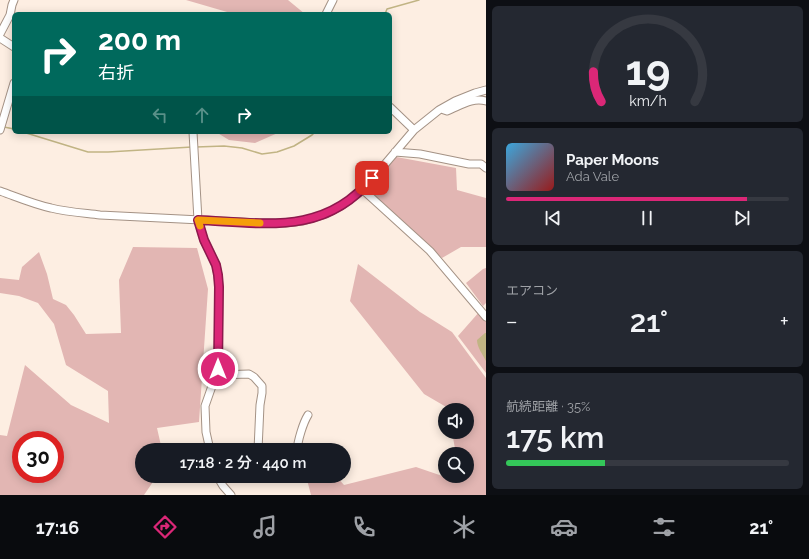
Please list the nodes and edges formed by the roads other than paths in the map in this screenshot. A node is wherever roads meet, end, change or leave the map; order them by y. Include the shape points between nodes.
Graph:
1 (14, 0) edge
2 (333, 0) edge
3 (327, 12) edge
4 (0, 36) edge
5 (12, 45) edge
6 (486, 90) edge
7 (12, 91) edge
8 (486, 101) edge
9 (392, 109) edge
10 (441, 109) junction
11 (0, 130) edge
12 (414, 130) junction
13 (192, 134) edge
14 (395, 152) junction
15 (486, 168) edge
16 (363, 190) junction
17 (0, 191) edge
18 (198, 220) junction
19 (486, 317) edge
20 (217, 375) junction
21 (308, 415) dead end
22 (208, 443) edge
23 (258, 443) edge
24 (298, 443) edge
25 (221, 483) edge
26 (231, 495) edge

1 - 4 street
2 - 3 street
4 - 5 street
6 - 10 street
7 - 11 street
8 - 10 street via 471,101 447,111
9 - 12 street
10 - 12 street
12 - 14 street
13 - 18 street
14 - 15 street via 481,164
14 - 16 street
16 - 18 street via 326,214 303,221 262,223
16 - 19 street via 430,251
17 - 18 street via 32,203 75,212
18 - 20 street via 218,275
20 - 22 street via 205,406
20 - 23 street via 247,374 254,377 262,386
21 - 24 street
25 - 26 street

